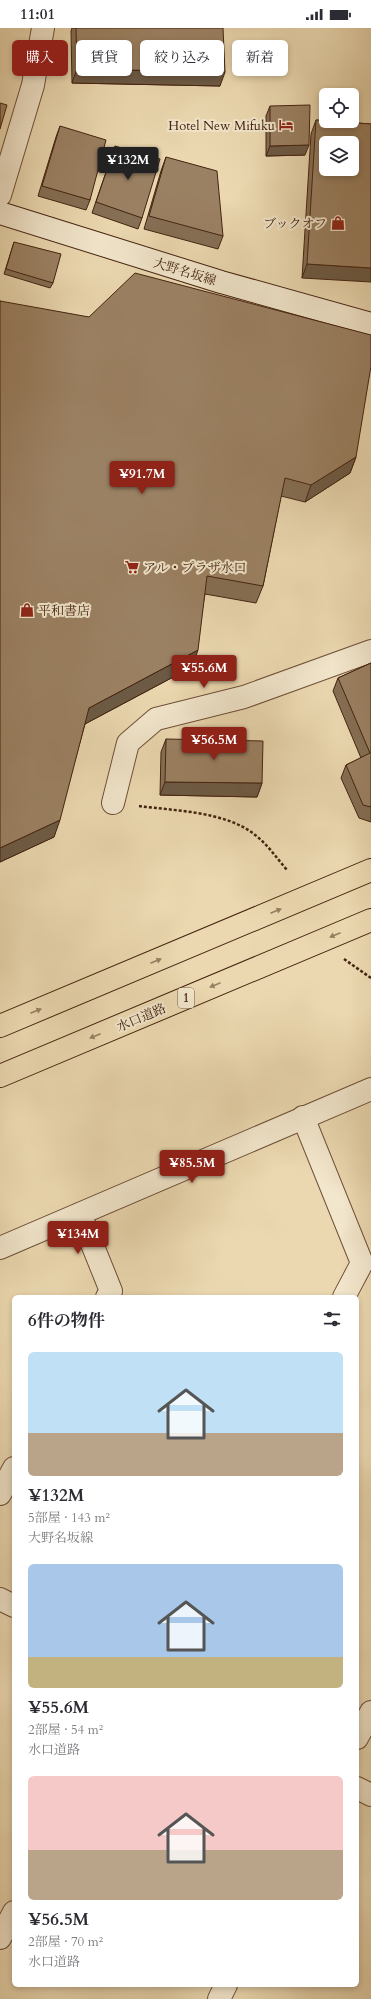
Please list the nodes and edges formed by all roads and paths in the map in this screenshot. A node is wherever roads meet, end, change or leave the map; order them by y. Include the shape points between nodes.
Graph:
1 (43, 28) edge
2 (0, 195) edge
3 (0, 213) edge
4 (371, 324) edge
5 (371, 651) edge
6 (113, 803) joint
7 (287, 870) dead end
8 (371, 870) edge
9 (371, 920) edge
10 (340, 956) dead end
11 (371, 978) edge
12 (0, 1026) edge
13 (0, 1076) edge
14 (371, 1089) edge
15 (303, 1117) junction
16 (80, 1214) junction
17 (0, 1248) edge
18 (109, 1295) edge
19 (345, 1295) edge
20 (12, 1472) edge
21 (0, 1494) edge
22 (0, 1599) edge
23 (12, 1605) edge
24 (371, 1712) edge
25 (359, 1734) edge
26 (359, 1789) edge
27 (371, 1795) edge
28 (12, 1916) edge
29 (0, 1938) edge
30 (225, 1987) edge
31 (219, 1999) edge

1 - 2 street via 33,85
3 - 4 street, 大野名坂線 via 221,282
5 - 6 street via 244,697 156,719 128,743
6 - 7 path via 218,817 233,822 265,843
12 -> 8 highway
9 -> 13 highway, 水口道路 / 1
10 - 11 path
14 - 15 street
15 - 16 street
15 - 19 street via 362,1263
16 - 17 street
16 - 18 street via 111,1291
20 - 21 street
22 - 23 street
24 - 25 street
26 - 27 street
28 - 29 street
30 - 31 street

